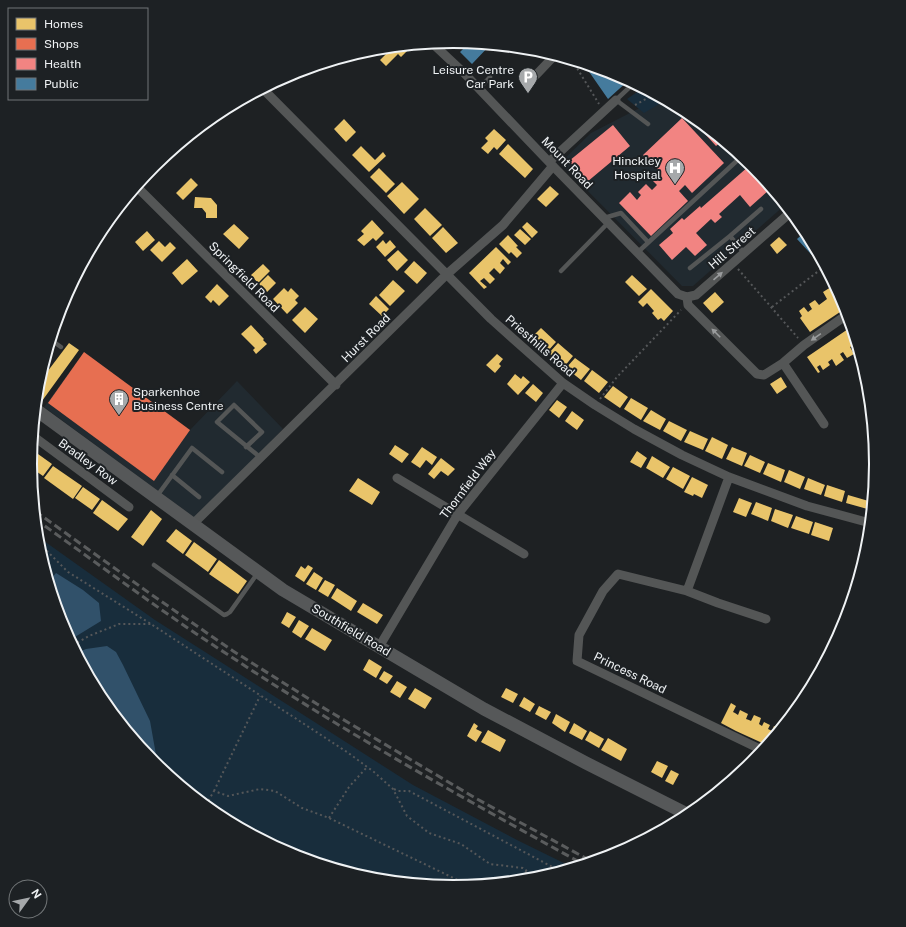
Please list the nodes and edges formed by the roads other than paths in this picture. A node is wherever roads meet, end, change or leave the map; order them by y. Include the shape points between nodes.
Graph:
1 (437, 48) edge
2 (551, 59) edge
3 (536, 75) dead end
4 (490, 78) dead end
5 (630, 87) edge
6 (480, 89) junction
7 (266, 92) edge
8 (616, 100) junction
9 (648, 124) dead end
10 (737, 160) edge
11 (552, 162) junction
12 (140, 190) edge
13 (761, 208) dead end
14 (787, 215) edge
15 (606, 220) junction
16 (730, 236) junction
17 (648, 242) junction
18 (638, 252) junction
19 (744, 253) junction
20 (690, 268) dead end
21 (561, 271) dead end
22 (446, 275) junction
23 (687, 301) junction
24 (842, 318) edge
25 (55, 343) edge
26 (61, 347) dead end
27 (783, 363) junction
28 (563, 383) junction
29 (336, 385) junction
30 (41, 413) edge
31 (824, 424) dead end
32 (38, 440) edge
33 (246, 447) junction
34 (261, 458) junction
35 (222, 472) dead end
36 (172, 475) junction
37 (729, 477) junction
38 (397, 478) dead end
39 (199, 497) dead end
40 (156, 498) junction
41 (129, 507) dead end
42 (458, 514) junction
43 (864, 522) edge
44 (193, 524) junction
45 (524, 554) dead end
46 (154, 565) dead end
47 (258, 573) junction
48 (688, 591) junction
49 (766, 619) dead end
50 (379, 647) junction
51 (757, 748) edge
52 (681, 811) edge

1 - 6 street, Mount Road
2 - 3 street
4 - 6 lane
5 - 8 lane
6 - 11 street, Mount Road
7 - 22 street, Priesthills Road
8 - 9 lane
8 - 11 street, Hurst Road
10 - 17 lane
11 - 15 street, Mount Road
11 - 22 street, Hurst Road via 503,224
12 - 29 street, Springfield Road
13 - 16 lane
14 - 19 street, Hill Street
15 - 17 lane via 621,213
15 - 18 street, Mount Road
15 - 21 lane
16 - 19 lane
16 - 20 lane
17 - 18 lane
18 - 23 street, Mount Road
23 -> 19 street, Hill Street
22 - 28 street, Priesthills Road via 506,334
22 - 29 street, Hurst Road
27 -> 23 street, Mount Road via 764,375 757,374
24 -> 27 street, Mount Road
25 - 26 lane
27 - 31 street
28 - 37 street, Priesthills Road via 634,429
28 - 42 street, Thornfield Way
29 - 34 street, Hurst Road
30 - 40 main road, Southfield Road
32 - 41 street, Bradley Row
33 - 33 lane via 217,422 234,405 262,432
33 - 34 lane
34 - 44 street, Hurst Road
35 - 36 lane via 192,448
36 - 39 lane
36 - 40 lane
37 - 43 street, Priesthills Road via 807,506
37 - 48 street
38 - 42 street
40 - 44 main road, Southfield Road
42 - 45 street
42 - 50 street, Thornfield Way
44 - 47 main road, Southfield Road
46 - 47 lane via 224,615 230,612
47 - 50 main road, Southfield Road
48 - 49 street, Princess Road
48 - 51 street, Princess Road via 618,574 603,591 579,635 577,661
50 - 52 main road, Southfield Road via 535,737

